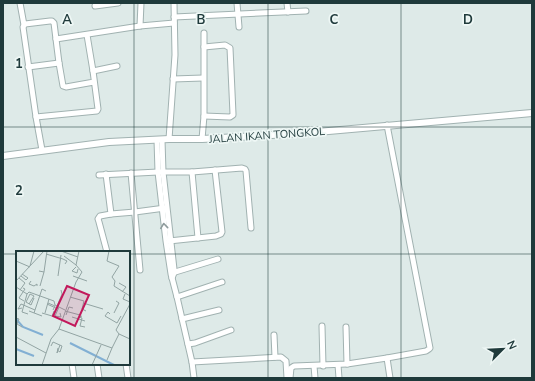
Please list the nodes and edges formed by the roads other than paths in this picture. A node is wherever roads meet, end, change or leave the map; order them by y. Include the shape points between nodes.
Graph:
1 (20, 3) edge
2 (118, 3) edge
3 (141, 3) edge
4 (174, 3) edge
5 (237, 3) edge
6 (287, 3) edge
7 (17, 4) edge
8 (95, 6) dead end
9 (306, 11) dead end
10 (288, 12) junction
11 (237, 14) junction
12 (174, 17) junction
13 (174, 23) junction
14 (24, 25) junction
15 (140, 26) junction
16 (239, 27) dead end
17 (204, 33) dead end
18 (87, 34) junction
19 (56, 39) junction
20 (204, 47) junction
21 (59, 63) junction
22 (117, 66) dead end
23 (28, 67) junction
24 (93, 71) junction
25 (203, 78) junction
26 (173, 79) junction
27 (94, 82) junction
28 (532, 113) edge
29 (204, 116) junction
30 (36, 118) junction
31 (387, 125) junction
32 (202, 139) junction
33 (162, 140) junction
34 (42, 150) junction
35 (3, 156) edge
36 (215, 170) junction
37 (161, 172) junction
38 (192, 172) junction
39 (131, 173) junction
40 (106, 174) junction
41 (99, 175) dead end
42 (165, 208) junction
43 (135, 212) junction
44 (111, 214) junction
45 (251, 228) dead end
46 (198, 238) junction
47 (168, 241) junction
48 (107, 251) edge
49 (218, 258) dead end
50 (140, 270) dead end
51 (172, 275) junction
52 (222, 282) dead end
53 (177, 297) junction
54 (219, 310) dead end
55 (182, 319) junction
56 (322, 326) dead end
57 (346, 327) dead end
58 (231, 330) dead end
59 (274, 335) dead end
60 (188, 344) junction
61 (275, 357) junction
62 (388, 358) junction
63 (192, 362) junction
64 (338, 364) junction
65 (347, 364) junction
66 (72, 365) edge
67 (97, 365) edge
68 (126, 365) edge
69 (314, 366) junction
70 (322, 366) junction
71 (74, 378) edge
72 (99, 378) edge
73 (128, 378) edge
74 (194, 378) edge
75 (287, 378) edge
76 (290, 378) edge
77 (315, 378) edge
78 (339, 378) edge
79 (390, 378) edge

1 - 7 street
1 - 14 street
2 - 8 street
3 - 15 street
4 - 12 street
5 - 11 street
6 - 10 street
9 - 10 street
10 - 11 street
11 - 12 street
11 - 16 street
12 - 13 street
13 - 15 street
13 - 26 street
14 - 19 street via 50,20 54,23
14 - 23 street
15 - 18 street
17 - 20 street
18 - 19 street
18 - 24 street
19 - 21 street
20 - 25 street
20 - 29 street via 225,45 230,48 233,115
21 - 23 street
21 - 27 street via 64,87
22 - 24 street
23 - 30 street
24 - 27 street
25 - 26 street
25 - 29 street
26 - 33 street
27 - 30 street via 98,109 96,112
28 - 31 street, JALAN IKAN TONGKOL
29 - 32 street
30 - 34 street
31 - 32 street, JALAN IKAN TONGKOL
31 - 62 street via 430,348
32 - 33 street, JALAN IKAN TONGKOL
33 - 34 street, JALAN IKAN TONGKOL via 102,142
33 - 37 street
34 - 35 street, JALAN IKAN TONGKOL
36 - 38 street
36 - 45 street via 245,169
36 - 46 street via 222,232 216,236
37 - 38 street
37 - 39 street
37 - 42 street
38 - 46 street
39 - 40 street
39 - 43 street
40 - 41 street
40 - 44 street
42 - 43 street
42 - 47 street
43 - 44 street
43 - 50 street
44 - 48 street via 100,216 98,219
46 - 47 street
47 - 51 street
49 - 51 street
51 - 53 street
52 - 53 street
53 - 55 street
54 - 55 street
55 - 60 street
56 - 70 street
57 - 65 street
58 - 60 street
59 - 61 street
60 - 63 street
61 - 63 street
61 - 75 street via 286,360
62 - 65 street
62 - 79 street
63 - 74 street
64 - 65 street
64 - 70 street
64 - 78 street
66 - 71 street
67 - 72 street
68 - 73 street
69 - 70 street
69 - 76 street via 292,367
69 - 77 street

